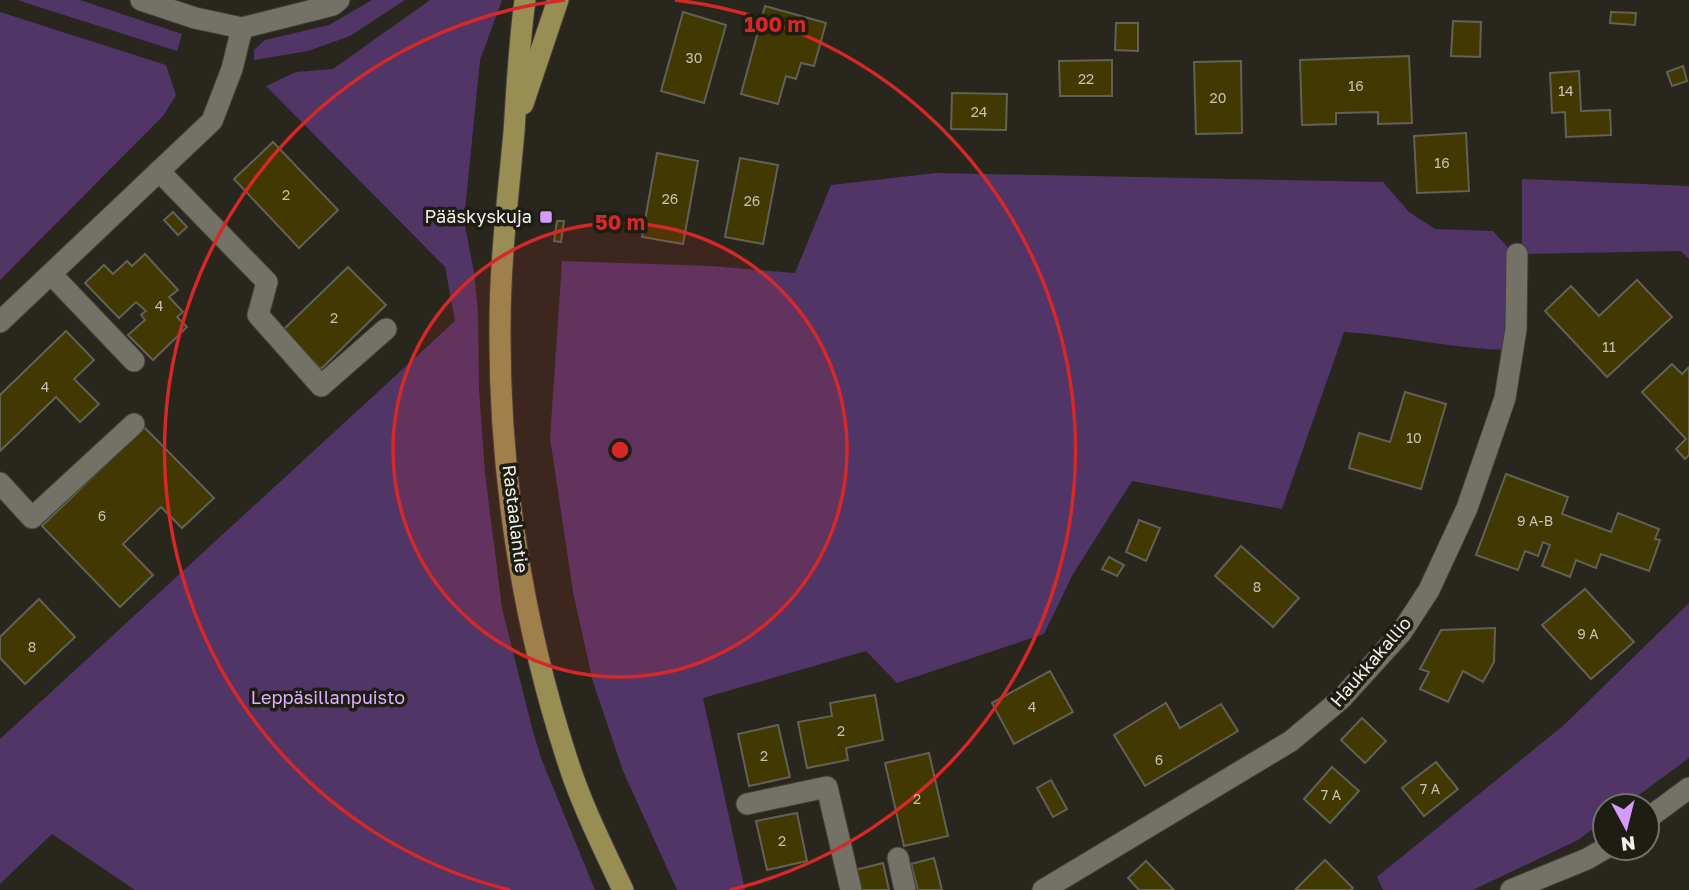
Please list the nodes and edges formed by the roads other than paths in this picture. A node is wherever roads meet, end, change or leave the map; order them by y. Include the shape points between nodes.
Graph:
1 (141, 0) edge
2 (339, 0) edge
3 (525, 0) edge
4 (558, 0) edge
5 (242, 28) junction
6 (514, 132) junction
7 (159, 171) junction
8 (1517, 254) dead end
9 (51, 274) junction
10 (0, 322) edge
11 (386, 329) dead end
12 (134, 361) dead end
13 (134, 424) dead end
14 (0, 483) edge
15 (1689, 788) edge
16 (747, 804) dead end
17 (1661, 809) edge
18 (1591, 857) edge
19 (898, 858) dead end
20 (623, 890) edge
21 (851, 890) edge
22 (905, 890) edge
23 (1043, 890) edge
24 (1511, 890) edge

1 - 5 street
2 - 5 street
3 - 6 main road, Rastaalantie
4 - 6 main road, Rastaalantie
5 - 7 street via 212,121
6 - 20 main road, Rastaalantie via 500,328 512,508 528,612 567,761
7 - 9 street
7 - 11 street via 267,282 258,315 321,386
8 - 23 street, Haukkakallio via 1516,329 1505,398 1467,508 1429,590 1401,633 1341,699 1291,741
9 - 10 street
9 - 12 street
13 - 14 street via 32,518
15 - 17 street
16 - 21 street via 827,787
18 - 24 street
19 - 22 street

